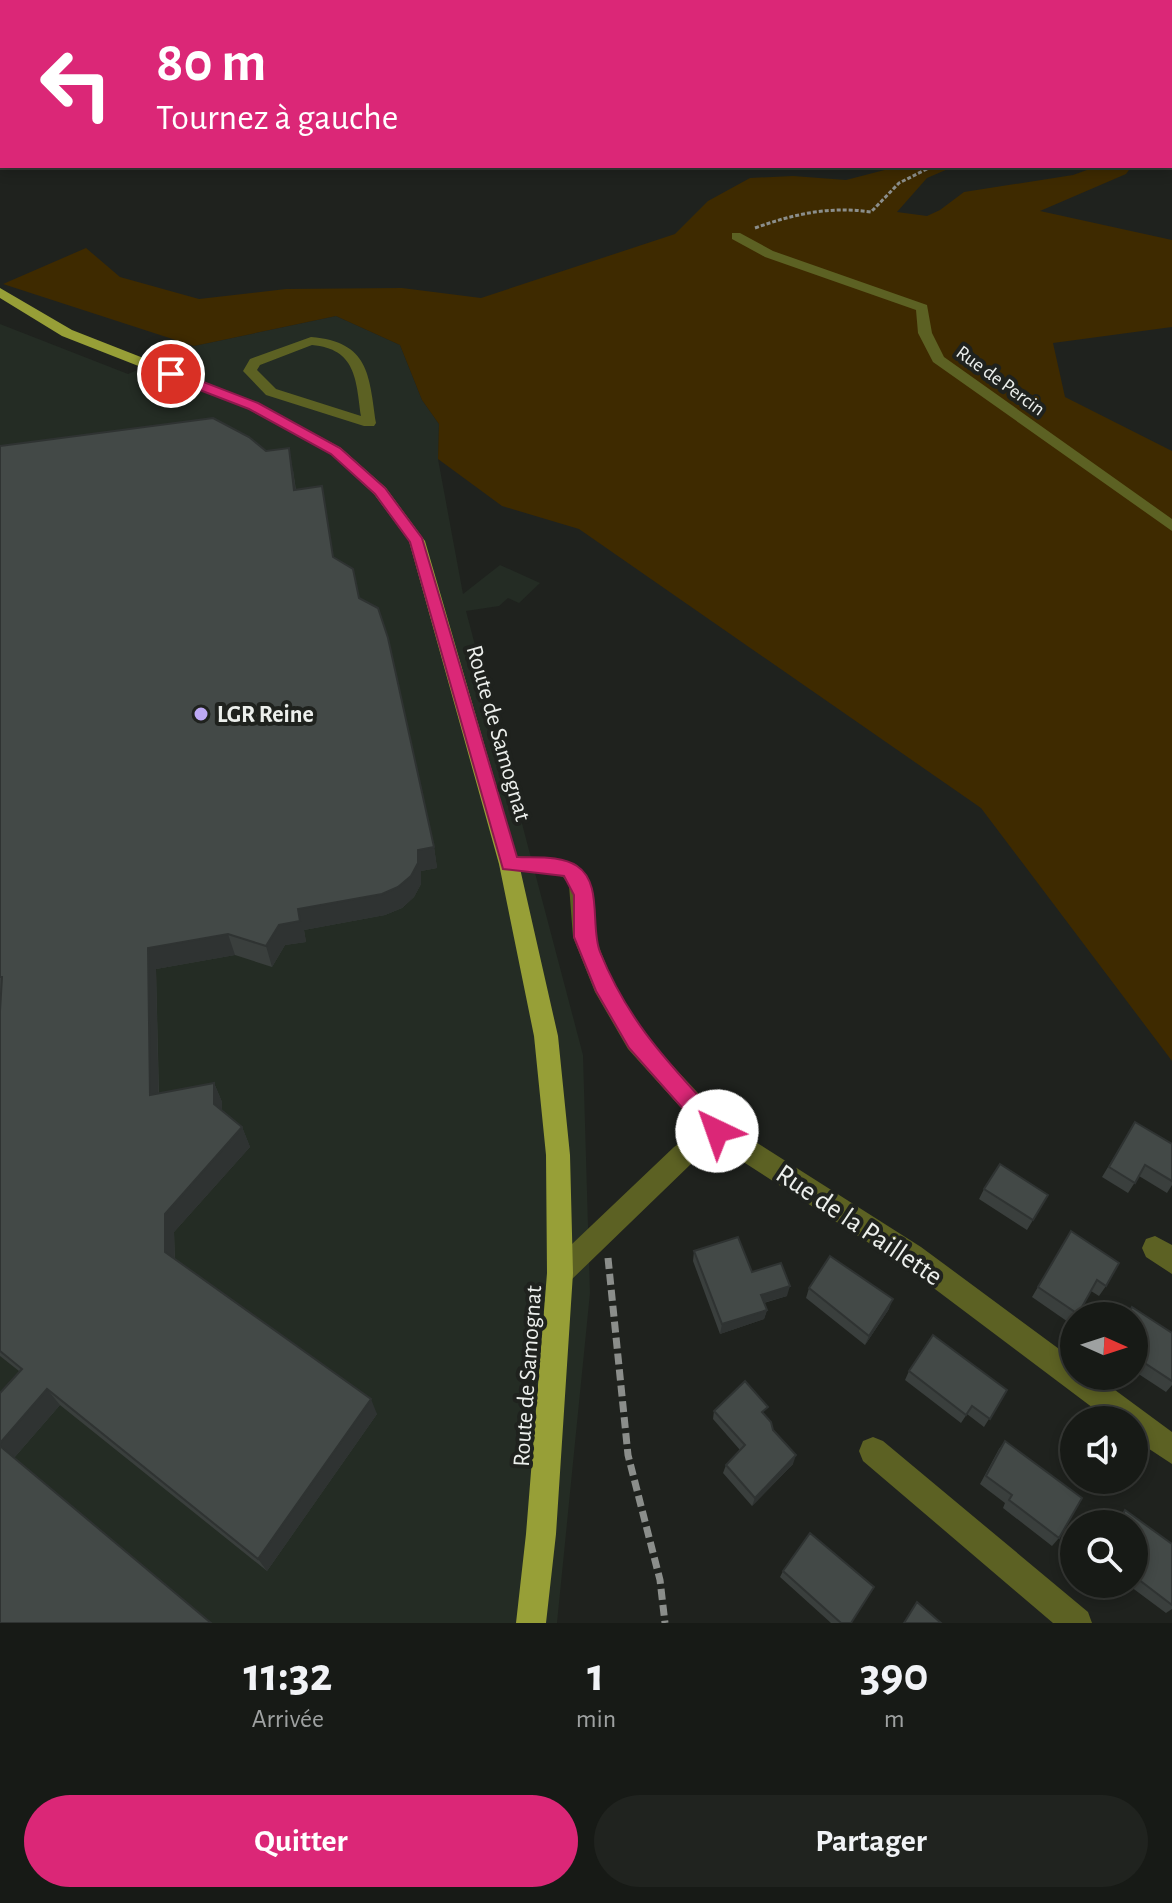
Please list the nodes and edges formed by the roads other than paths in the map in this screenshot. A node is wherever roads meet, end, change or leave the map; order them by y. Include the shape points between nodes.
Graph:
1 (736, 236) road end
2 (0, 292) edge
3 (369, 423) joint
4 (1172, 526) edge
5 (509, 864) junction
6 (717, 1131) junction
7 (560, 1273) junction
8 (1113, 1406) edge
9 (1148, 1432) edge
10 (1172, 1450) edge
11 (873, 1451) dead end
12 (531, 1623) edge
13 (1077, 1623) edge

1 - 4 street, Rue de Percin via 769,254 922,308 925,333 938,359
2 - 5 main road, Route de Samognat via 67,333 253,406 336,451 380,491 417,541
3 - 3 street via 361,370 351,353 331,341 311,341 270,356 255,362 250,371 271,392
5 - 6 street, Rue de la Paillette via 554,866 570,871 579,882 584,937 609,996 636,1042
5 - 7 main road, Route de Samognat via 546,1036 558,1155
6 - 7 street via 683,1155
6 - 8 street, Rue de la Paillette via 912,1256
7 - 12 main road, Route de Samognat
9 - 10 street, Rue de la Paillette
11 - 13 street

